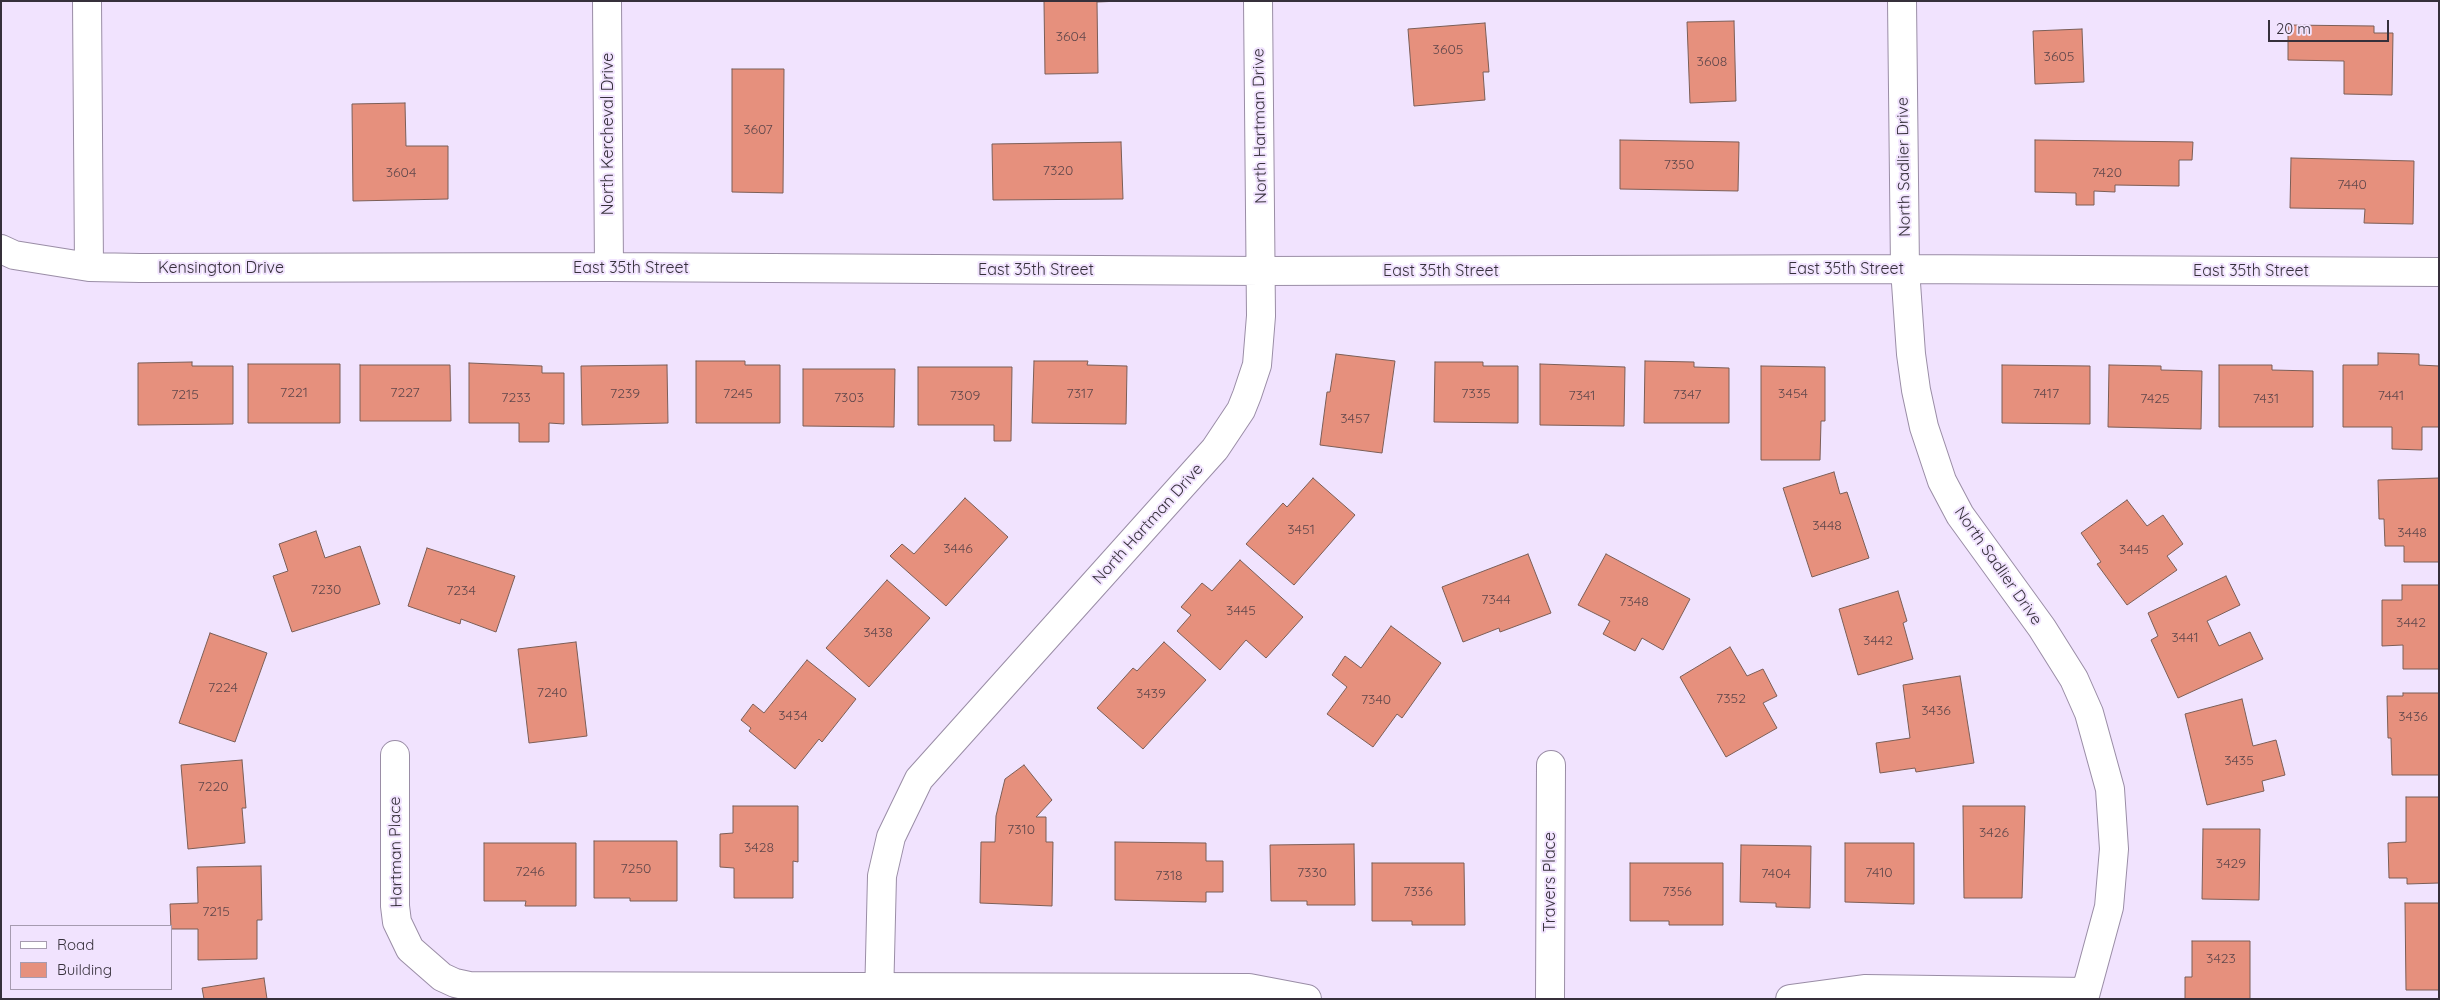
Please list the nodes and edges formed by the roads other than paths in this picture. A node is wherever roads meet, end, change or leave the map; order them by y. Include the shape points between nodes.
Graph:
1 (87, 1) edge
2 (607, 1) edge
3 (1258, 1) edge
4 (1902, 1) edge
5 (1, 249) edge
6 (89, 267) junction
7 (609, 267) junction
8 (443, 269) joint
9 (1905, 269) junction
10 (1261, 271) junction
11 (2439, 272) edge
12 (395, 755) dead end
13 (1551, 765) dead end
14 (879, 993) edge
15 (2085, 995) edge
16 (1307, 999) edge
17 (1550, 999) edge
18 (1790, 999) edge

1 - 6 street
2 - 7 street, North Kercheval Drive
3 - 10 street, North Hartman Drive
4 - 9 street, North Sadlier Drive
5 - 6 street, Kensington Drive
6 - 8 street, Kensington Drive
7 - 8 street, East 35th Street
7 - 10 street, East 35th Street
9 - 10 street, East 35th Street
9 - 11 street, East 35th Street
9 - 15 street, North Sadlier Drive via 1916,390 1942,481 1969,530 2064,661 2089,713 2106,771 2114,828 2114,868 2109,907
10 - 14 street, North Hartman Drive via 1261,332 1257,365 1241,410 1225,437 936,758 913,791 891,837 882,876
12 - 14 street, Hartman Place via 395,906 410,950 442,977 469,986
13 - 17 street, Travers Place
14 - 16 street, Hartman Place via 1250,988
15 - 18 street via 1864,989

